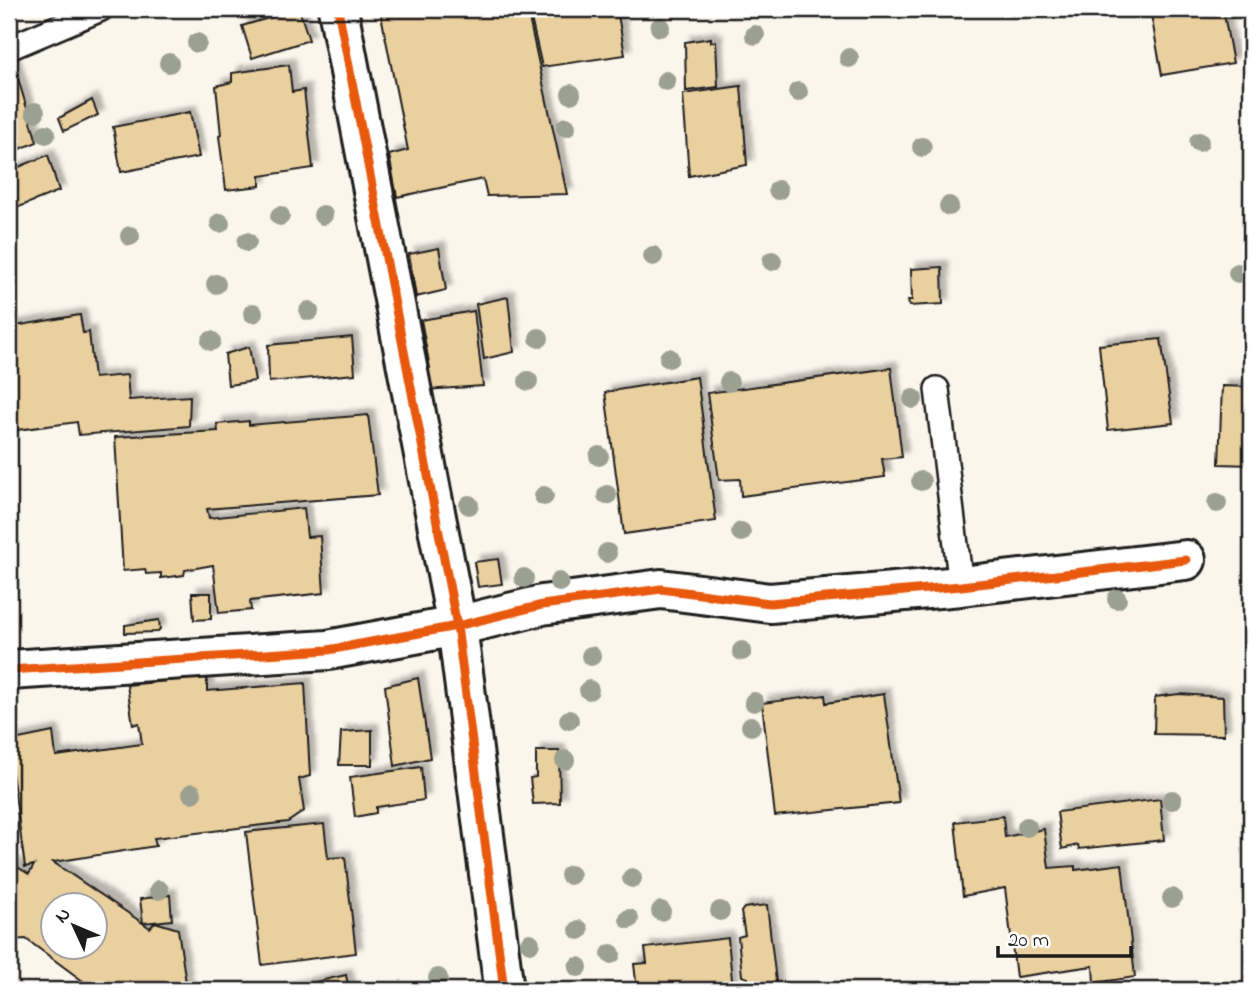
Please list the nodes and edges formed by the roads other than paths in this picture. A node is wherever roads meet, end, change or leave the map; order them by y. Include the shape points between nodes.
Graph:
1 (102, 9) edge
2 (338, 9) edge
3 (9, 48) edge
4 (937, 389) dead end
5 (1186, 561) dead end
6 (961, 586) junction
7 (457, 626) junction
8 (9, 670) edge
9 (504, 990) edge

1 - 3 lane
2 - 7 street
4 - 6 lane
5 - 6 street
6 - 7 street via 769,603 661,589 542,605
7 - 8 street via 328,650
7 - 9 street

